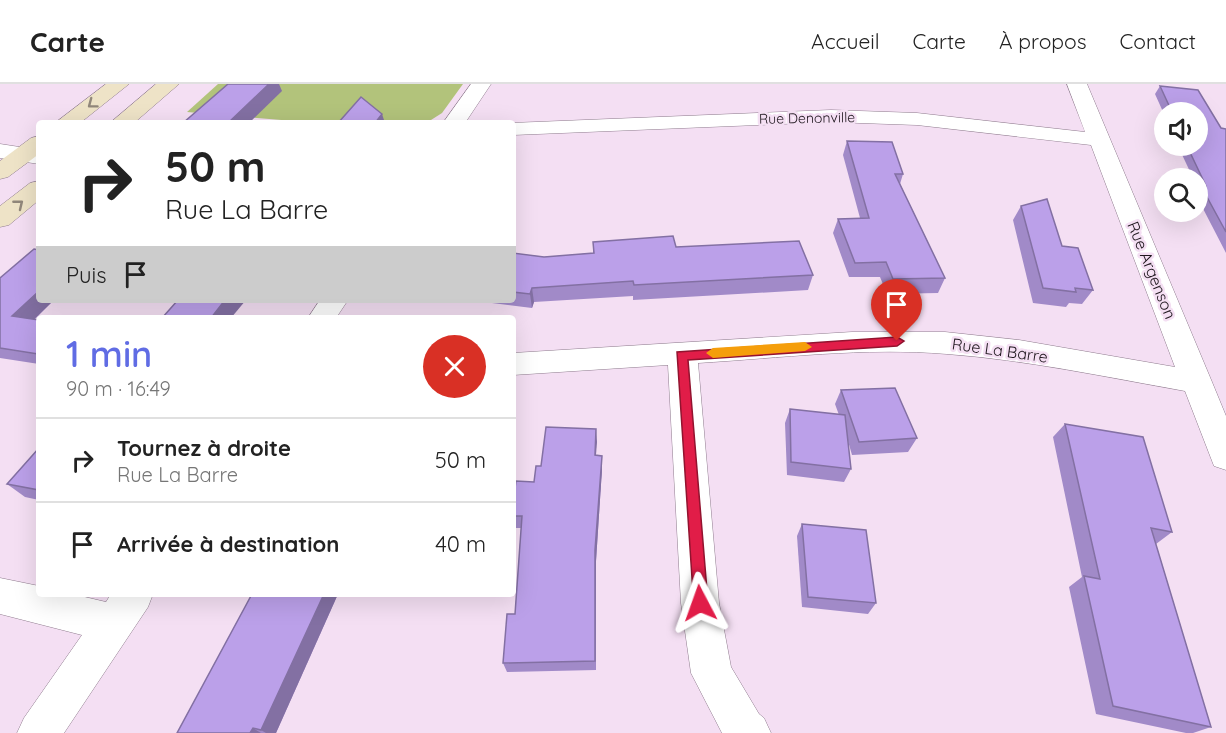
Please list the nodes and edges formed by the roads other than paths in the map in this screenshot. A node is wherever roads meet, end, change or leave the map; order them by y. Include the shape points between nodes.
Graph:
1 (119, 84) edge
2 (169, 84) edge
3 (481, 84) edge
4 (1077, 84) edge
5 (70, 120) edge
6 (124, 120) edge
7 (456, 120) edge
8 (516, 129) edge
9 (1100, 140) junction
10 (0, 151) edge
11 (34, 151) edge
12 (0, 172) edge
13 (36, 190) edge
14 (0, 219) edge
15 (682, 355) junction
16 (516, 364) edge
17 (1197, 382) junction
18 (1226, 456) edge
19 (0, 596) edge
20 (124, 608) edge
21 (39, 733) edge
22 (749, 733) edge

1 -> 5 main road
2 - 6 main road
3 - 7 street
4 - 9 street, Rue Argenson
8 - 9 street, Rue Denonville via 831,116 972,124
9 - 17 street, Rue Argenson
10 - 11 street
11 - 12 main road
14 -> 13 main road
15 - 16 street, Rue La Barre
15 - 17 street, Rue La Barre via 852,343 945,343 1019,351
15 - 22 street via 700,603 712,673
17 - 18 street, Rue Argenson
19 - 20 street
20 - 21 street

